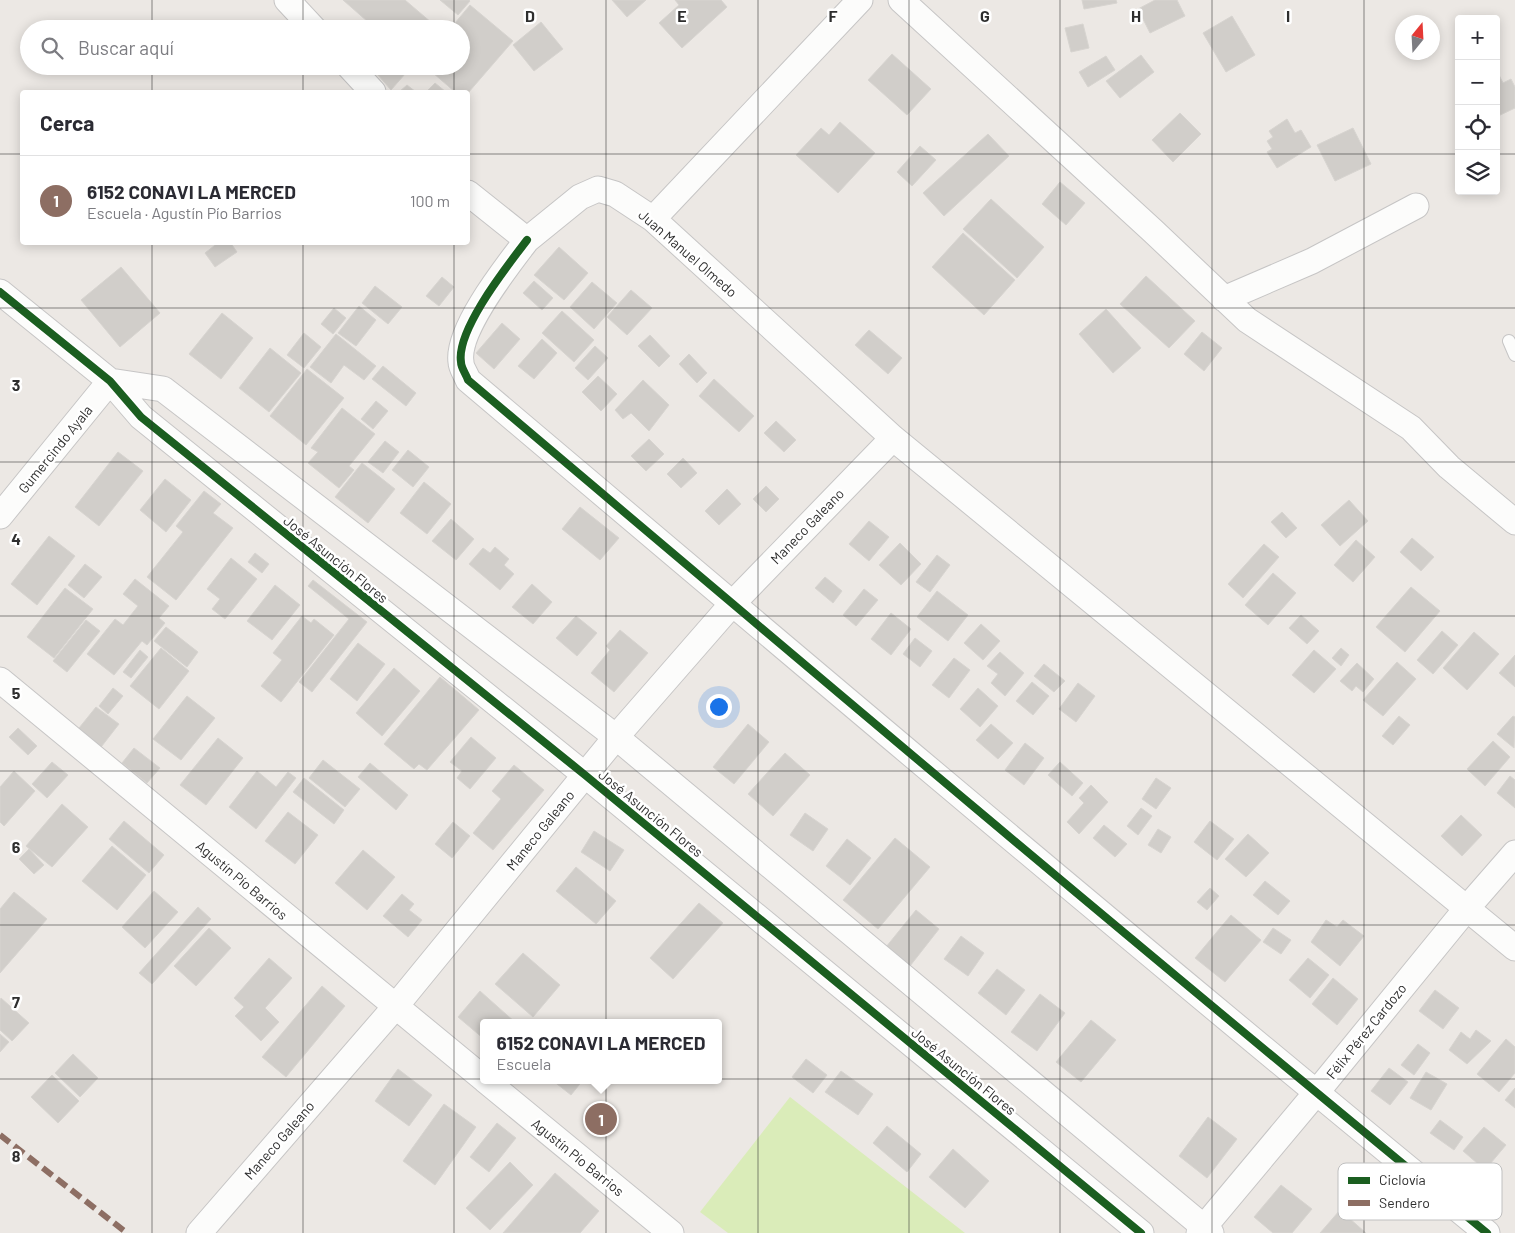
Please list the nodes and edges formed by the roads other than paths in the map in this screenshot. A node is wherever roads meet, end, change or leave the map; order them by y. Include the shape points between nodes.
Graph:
1 (287, 0) edge
2 (860, 0) edge
3 (901, 0) edge
4 (306, 20) edge
5 (357, 75) edge
6 (371, 90) edge
7 (470, 195) edge
8 (1416, 206) dead end
9 (653, 219) junction
10 (527, 240) junction
11 (0, 292) edge
12 (1224, 299) junction
13 (1509, 341) dead end
14 (1515, 355) edge
15 (110, 382) junction
16 (893, 438) junction
17 (0, 516) edge
18 (1515, 522) edge
19 (732, 604) junction
20 (0, 680) edge
21 (616, 737) junction
22 (585, 775) junction
23 (1515, 853) edge
24 (1467, 908) junction
25 (1515, 948) edge
26 (395, 1007) junction
27 (480, 1077) edge
28 (489, 1084) edge
29 (1316, 1093) junction
30 (1402, 1163) edge
31 (1471, 1220) edge
32 (1204, 1231) edge
33 (198, 1233) edge
34 (671, 1233) edge
35 (1142, 1233) edge
36 (1487, 1233) edge

1 - 4 street
2 - 9 street
3 - 12 street
5 - 6 street
7 - 10 street
8 - 12 street via 1312,261
9 - 10 street, Juan Manuel Olmedo via 615,194 598,190 580,197
9 - 16 street, Juan Manuel Olmedo
10 - 19 street, Juan Manuel Olmedo via 463,340 460,363 468,380
11 - 15 street
12 - 18 street via 1248,320 1412,428 1449,466
13 - 14 lane
15 - 17 street, Gumercindo Ayala
15 - 21 street, José Asunción Flores via 163,389
15 - 22 street, José Asunción Flores via 141,417
16 - 19 street, Maneco Galeano
16 - 24 street, Juan Manuel Olmedo
19 - 21 street, Maneco Galeano
19 - 29 street, Juan Manuel Olmedo
20 - 26 street, Agustín Pío Barrios
21 - 22 street, Maneco Galeano
21 - 32 street, José Asunción Flores
22 - 26 street, Maneco Galeano
22 - 35 street, José Asunción Flores
23 - 24 street, Félix Pérez Cardozo
24 - 25 street, Juan Manuel Olmedo
24 - 29 street, Félix Pérez Cardozo
26 - 27 street, Agustín Pío Barrios
26 - 33 street, Maneco Galeano
28 - 34 street, Agustín Pío Barrios
29 - 30 street, Juan Manuel Olmedo
29 - 32 street, Félix Pérez Cardozo
31 - 36 street, Juan Manuel Olmedo

